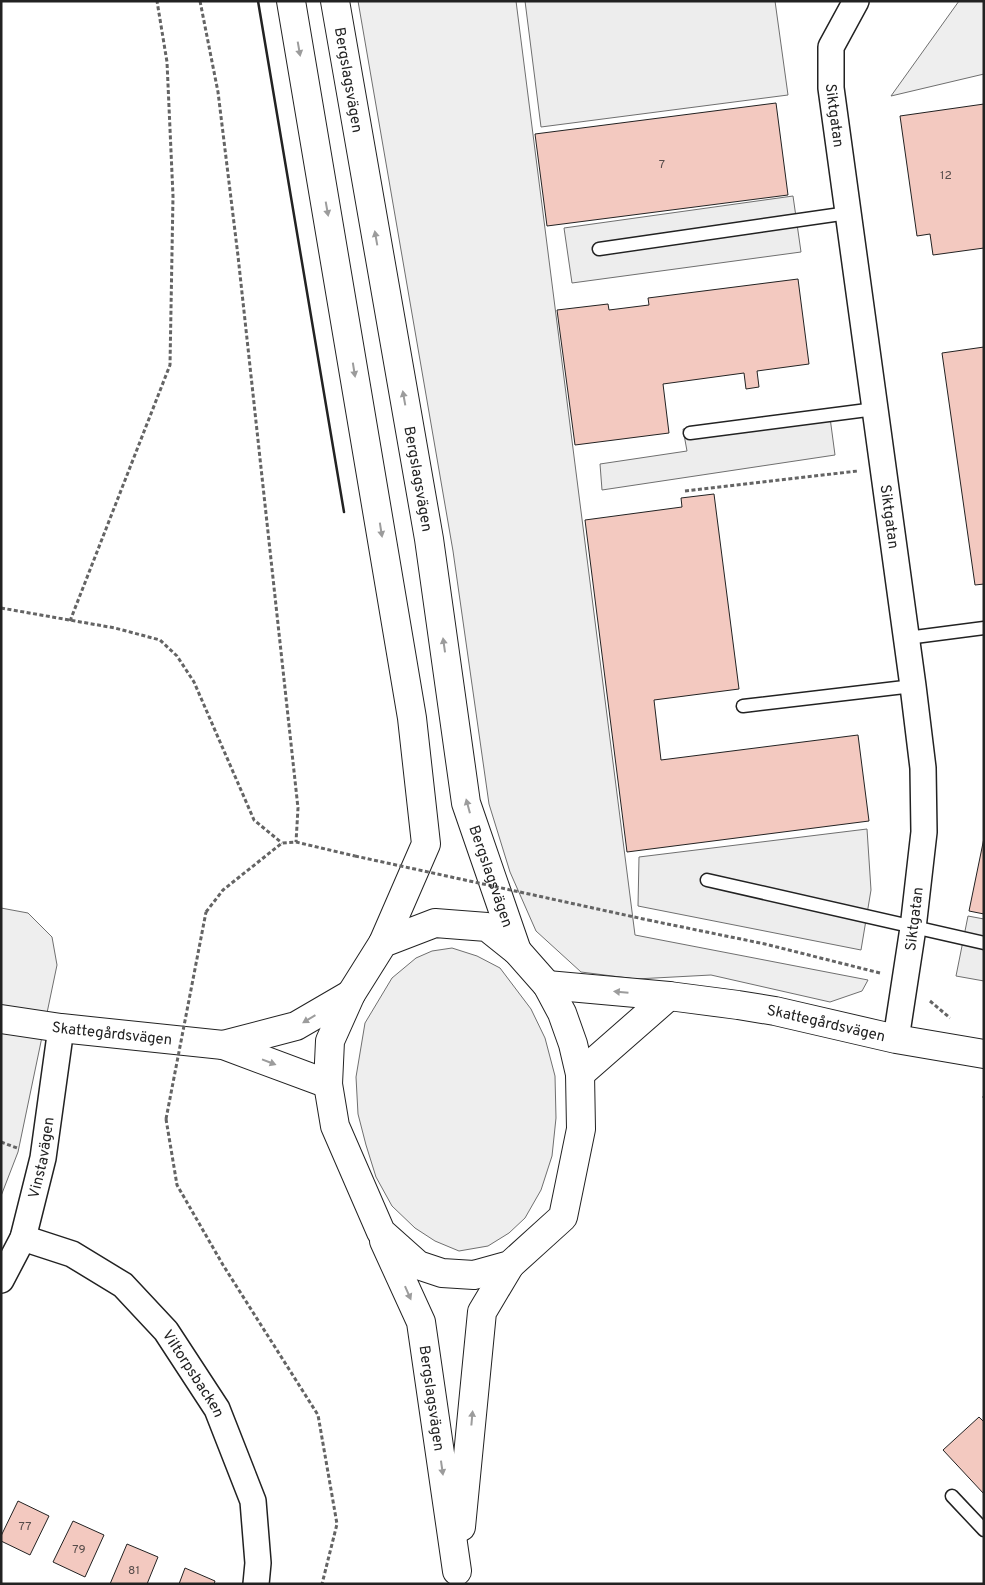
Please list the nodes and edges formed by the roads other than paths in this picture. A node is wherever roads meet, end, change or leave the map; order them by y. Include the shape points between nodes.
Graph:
1 (291, 1) edge
2 (335, 1) edge
3 (856, 1) edge
4 (848, 213) junction
5 (599, 249) dead end
6 (875, 409) junction
7 (690, 433) dead end
8 (982, 627) edge
9 (906, 638) junction
10 (913, 686) junction
11 (743, 706) dead end
12 (707, 880) dead end
13 (914, 928) junction
14 (383, 943) junction
15 (984, 943) edge
16 (518, 951) junction
17 (547, 985) junction
18 (351, 994) junction
19 (669, 996) junction
20 (1, 1019) edge
21 (61, 1028) junction
22 (896, 1040) junction
23 (223, 1045) junction
24 (984, 1054) edge
25 (580, 1074) junction
26 (328, 1084) junction
27 (381, 1232) junction
28 (23, 1238) junction
29 (510, 1264) junction
30 (1, 1280) edge
31 (952, 1496) dead end
32 (984, 1530) edge
33 (456, 1577) edge
34 (256, 1584) edge

1 -> 14 main road, Bergslagsvägen via 412,718 426,844
16 -> 2 main road, Bergslagsvägen via 466,803 429,539
3 - 4 street, Siktgatan via 831,47 831,88
4 - 5 lane
4 - 6 street, Siktgatan
6 - 7 lane
6 - 9 street, Siktgatan
8 - 9 lane
9 - 10 street, Siktgatan
10 - 11 lane
10 - 13 street, Siktgatan via 923,768 924,832
12 - 13 lane
13 - 15 lane
13 - 22 street, Siktgatan
14 - 16 main road, Bergslagsvägen via 435,923 487,927
14 - 18 main road, Bergslagsvägen
16 - 17 main road, Bergslagsvägen
19 -> 17 main road, Skattegårdsvägen
17 - 25 main road, Bergslagsvägen via 565,1021
18 -> 23 main road, Skattegårdsvägen via 296,1026
18 - 26 main road, Bergslagsvägen via 330,1041
19 - 22 main road, Skattegårdsvägen via 775,1011
19 - 25 main road
20 - 21 main road, Skattegårdsvägen
21 - 23 main road, Skattegårdsvägen
21 - 28 street, Vinstavägen via 43,1158
22 - 24 main road, Skattegårdsvägen
23 -> 26 main road, Skattegårdsvägen
25 - 29 main road, Bergslagsvägen via 581,1129 563,1217
26 - 27 main road, Bergslagsvägen via 335,1126
27 - 29 main road, Bergslagsvägen via 418,1264 442,1273 474,1275
27 -> 33 main road, Bergslagsvägen via 421,1322
28 - 30 street, Vinstavägen
28 - 34 street, Viltorpsbacken via 72,1254 122,1285 166,1331 217,1409 253,1501 258,1563
33 -> 29 main road, Bergslagsvägen via 482,1312
31 - 32 lane

